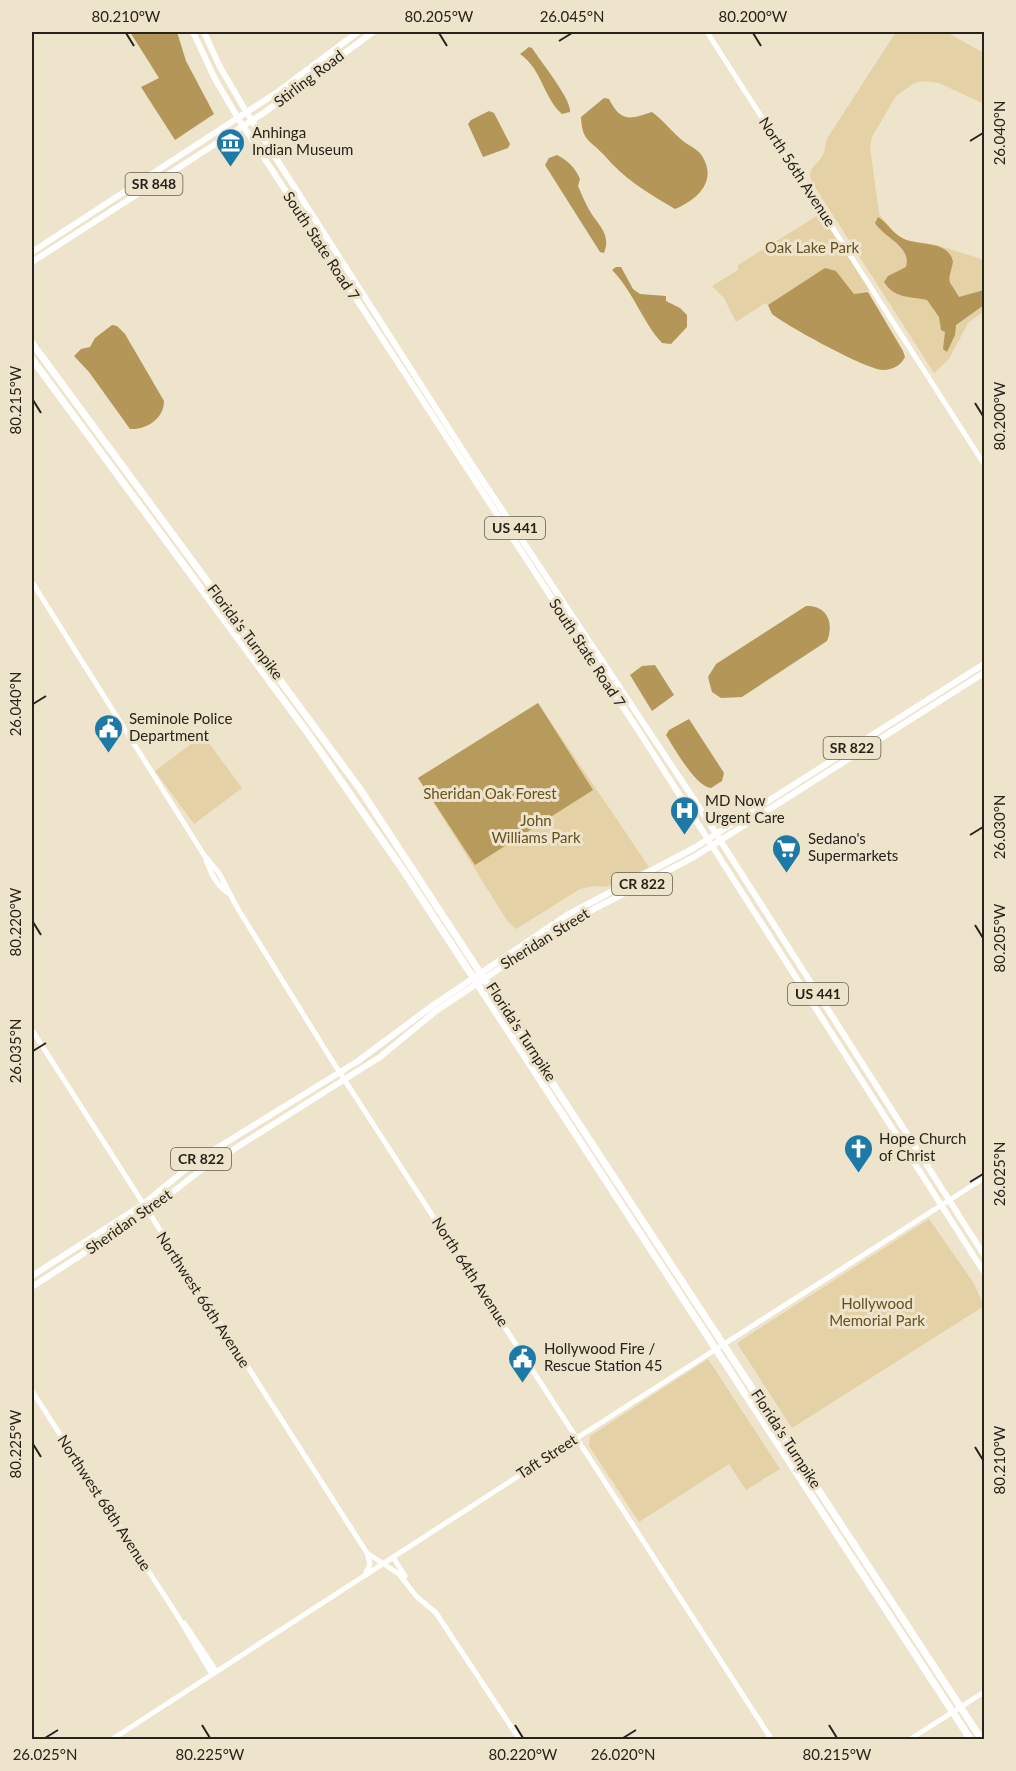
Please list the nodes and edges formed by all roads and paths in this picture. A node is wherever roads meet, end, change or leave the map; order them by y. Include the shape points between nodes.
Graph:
1 (193, 32) edge
2 (204, 32) edge
3 (358, 32) edge
4 (373, 32) edge
5 (707, 32) edge
6 (337, 47) junction
7 (334, 60) junction
8 (247, 113) junction
9 (238, 118) junction
10 (252, 121) junction
11 (243, 126) junction
12 (309, 228) junction
13 (323, 232) junction
14 (32, 252) edge
15 (32, 262) edge
16 (358, 301) junction
17 (369, 302) junction
18 (32, 343) edge
19 (32, 359) edge
20 (401, 369) junction
21 (414, 373) junction
22 (984, 464) edge
23 (32, 582) edge
24 (984, 664) edge
25 (984, 673) edge
26 (633, 723) junction
27 (650, 731) junction
28 (716, 834) junction
29 (707, 839) junction
30 (721, 840) junction
31 (712, 846) junction
32 (763, 925) junction
33 (775, 926) junction
34 (495, 968) junction
35 (466, 987) junction
36 (821, 1016) junction
37 (833, 1020) junction
38 (32, 1030) edge
39 (837, 1041) junction
40 (849, 1044) junction
41 (341, 1072) junction
42 (345, 1079) junction
43 (876, 1103) junction
44 (887, 1106) junction
45 (886, 1120) junction
46 (897, 1122) junction
47 (984, 1178) edge
48 (948, 1201) junction
49 (142, 1205) junction
50 (940, 1206) junction
51 (147, 1212) junction
52 (984, 1255) edge
53 (984, 1272) edge
54 (32, 1276) edge
55 (32, 1287) edge
56 (32, 1391) edge
57 (577, 1438) junction
58 (367, 1552) junction
59 (393, 1557) junction
60 (382, 1564) junction
61 (364, 1576) junction
62 (407, 1582) junction
63 (214, 1672) junction
64 (984, 1692) edge
65 (111, 1740) edge
66 (520, 1740) edge
67 (772, 1740) edge
68 (909, 1740) edge
69 (971, 1740) edge
70 (982, 1740) edge

1 - 9 main road, South State Road 7 / US 441
2 - 8 main road, South State Road 7 / US 441
3 - 6 main road, Stirling Road / SR 848
4 - 7 main road, Stirling Road / SR 848
5 - 22 street, North 56th Avenue
6 - 7 main road
6 - 8 main road, Stirling Road / SR 848
7 - 10 main road, Stirling Road / SR 848
8 - 9 main road, Stirling Road / SR 848
8 - 10 main road, South State Road 7 / US 441
9 - 11 main road, South State Road 7 / US 441
9 - 14 main road, Stirling Road / SR 848
10 - 11 main road, Stirling Road / SR 848
10 - 13 main road, South State Road 7 / US 441
11 - 12 main road, South State Road 7 / US 441
11 - 15 main road, Stirling Road / SR 848
12 - 13 main road
12 - 16 main road, South State Road 7 / US 441
13 - 17 main road, South State Road 7 / US 441
16 - 17 main road
16 - 20 main road, South State Road 7 / US 441
17 - 21 main road, South State Road 7 / US 441
18 - 70 highway, Florida's Turnpike via 360,789
19 - 69 highway, Florida's Turnpike via 353,796
20 - 21 main road
20 - 26 main road, South State Road 7 / US 441
21 - 27 main road, South State Road 7 / US 441
23 - 41 street, North 64th Avenue
24 - 28 main road, Sheridan Street / SR 822
25 - 30 main road, Sheridan Street / SR 822
26 - 27 main road
26 - 29 main road, South State Road 7 / US 441
27 - 28 main road, South State Road 7 / US 441
28 - 29 main road, Sheridan Street / SR 822
28 - 30 main road, South State Road 7 / US 441
29 - 31 main road, South State Road 7 / US 441
29 - 34 main road, Sheridan Street / CR 822 via 567,915
30 - 31 main road, Sheridan Street / SR 822
30 - 33 main road, South State Road 7 / US 441
31 - 32 main road, South State Road 7 / US 441
31 - 34 main road, Sheridan Street / CR 822 via 580,916
32 - 33 main road
32 - 36 main road, South State Road 7 / US 441
33 - 37 main road, South State Road 7 / US 441
34 - 35 main road, Sheridan Street / CR 822
35 - 41 main road, Sheridan Street / CR 822
35 - 42 main road, Sheridan Street / CR 822 via 380,1057
36 - 37 main road
36 - 39 main road, South State Road 7 / US 441
37 - 40 main road, South State Road 7 / US 441
38 - 49 street, Northwest 66th Avenue
39 - 40 main road
39 - 43 main road, South State Road 7 / US 441
40 - 44 main road, South State Road 7 / US 441
41 - 42 street, North 64th Avenue
41 - 49 main road, Sheridan Street / CR 822 via 196,1161
42 - 51 main road, Sheridan Street / CR 822 via 201,1170
42 - 57 street, North 64th Avenue
43 - 44 main road
43 - 45 main road, South State Road 7 / US 441
44 - 46 main road, South State Road 7 / US 441
45 - 46 main road
45 - 50 main road, South State Road 7 / US 441
46 - 48 main road, South State Road 7 / US 441
47 - 48 street, Taft Street
48 - 50 street, Taft Street
48 - 52 main road, South State Road 7 / US 441
49 - 51 street, Northwest 66th Avenue
49 - 54 main road, Sheridan Street / CR 822
50 - 53 main road, South State Road 7 / US 441
50 - 57 street, Taft Street
51 - 55 main road, Sheridan Street / CR 822
51 - 58 street, Northwest 66th Avenue
56 - 63 street, Northwest 68th Avenue
57 - 59 street, Taft Street
57 - 67 street, North 64th Avenue
58 - 60 street, Northwest 66th Avenue
58 - 61 street via 370,1564
59 - 60 street, Taft Street
59 - 62 street
60 - 61 street, Taft Street
60 - 62 street, Northwest 66th Avenue
61 - 63 street, Taft Street
62 - 66 street via 447,1626
63 - 65 street, Taft Street
64 - 68 street

